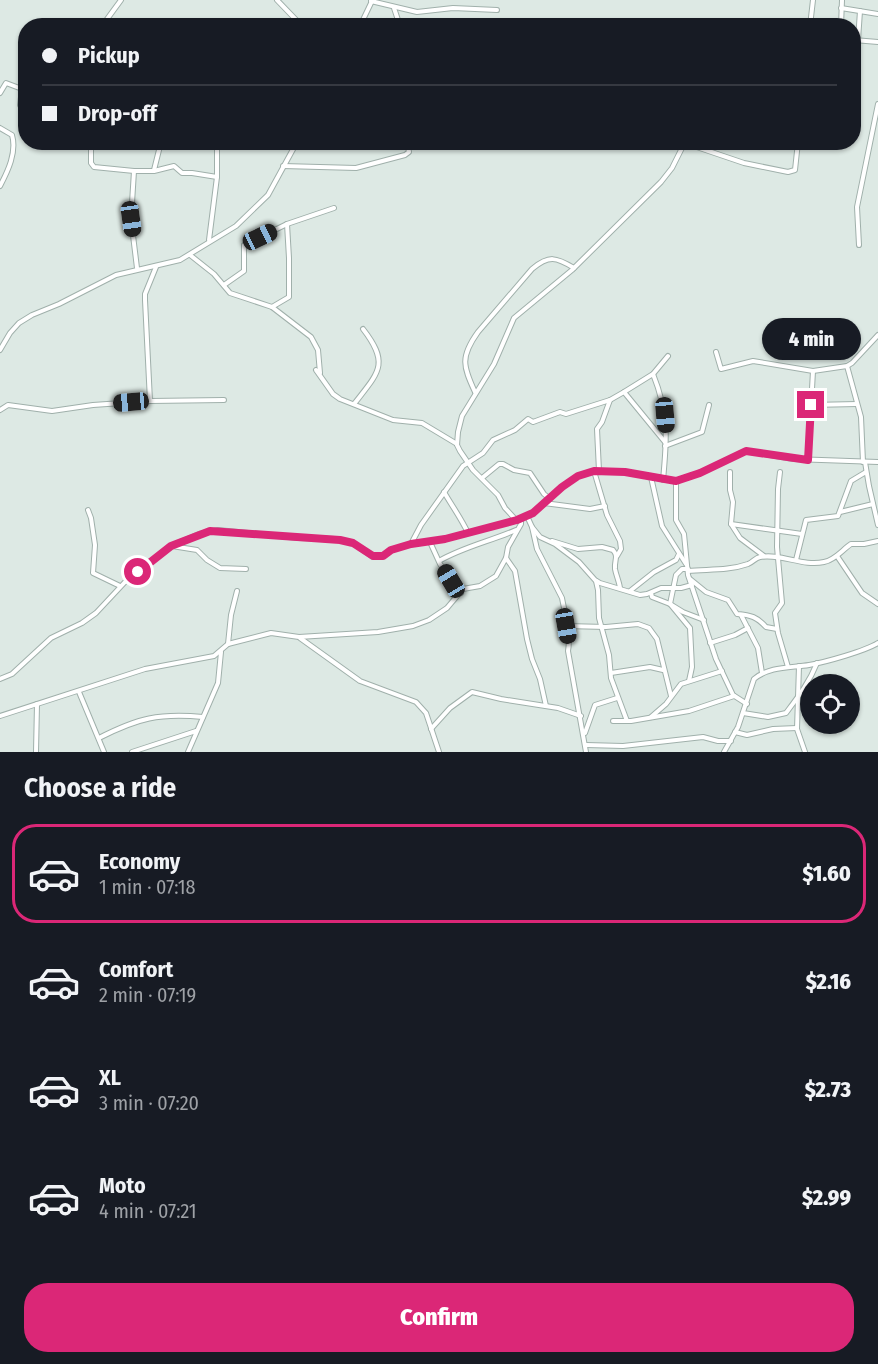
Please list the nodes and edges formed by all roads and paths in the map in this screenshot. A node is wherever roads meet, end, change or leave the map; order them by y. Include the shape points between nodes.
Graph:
1 (121, 0) edge
2 (278, 0) edge
3 (813, 0) edge
4 (842, 0) edge
5 (372, 1) edge
6 (394, 8) junction
7 (842, 8) junction
8 (497, 10) dead end
9 (860, 11) junction
10 (878, 14) edge
11 (108, 18) edge
12 (295, 18) edge
13 (364, 18) edge
14 (397, 18) edge
15 (811, 18) edge
16 (841, 18) edge
17 (859, 18) edge
18 (861, 40) edge
19 (878, 42) edge
20 (18, 88) edge
21 (0, 93) edge
22 (878, 104) edge
23 (0, 128) edge
24 (91, 150) edge
25 (159, 150) edge
26 (217, 150) edge
27 (292, 150) edge
28 (409, 150) edge
29 (681, 150) edge
30 (706, 150) edge
31 (797, 150) edge
32 (282, 166) junction
33 (134, 171) junction
34 (154, 171) junction
35 (217, 177) junction
36 (0, 186) edge
37 (334, 208) dead end
38 (287, 224) junction
39 (209, 241) junction
40 (859, 245) dead end
41 (190, 255) junction
42 (156, 267) junction
43 (137, 268) junction
44 (574, 268) junction
45 (224, 285) junction
46 (272, 307) junction
47 (363, 329) dead end
48 (878, 335) edge
49 (0, 350) edge
50 (716, 352) dead end
51 (668, 356) dead end
52 (847, 366) junction
53 (813, 371) junction
54 (654, 374) junction
55 (624, 392) junction
56 (476, 393) junction
57 (150, 400) junction
58 (224, 400) dead end
59 (610, 400) junction
60 (354, 404) junction
61 (709, 405) dead end
62 (811, 405) junction
63 (857, 405) junction
64 (0, 410) edge
65 (665, 444) junction
66 (457, 445) junction
67 (808, 460) junction
68 (467, 462) junction
69 (864, 462) junction
70 (878, 462) edge
71 (597, 471) junction
72 (730, 472) dead end
73 (780, 472) dead end
74 (866, 472) junction
75 (651, 477) junction
76 (482, 478) junction
77 (663, 480) junction
78 (676, 481) junction
79 (444, 492) junction
80 (549, 498) junction
81 (543, 503) junction
82 (873, 504) junction
83 (604, 506) junction
84 (88, 510) dead end
85 (839, 512) junction
86 (527, 516) junction
87 (519, 520) junction
88 (731, 524) junction
89 (878, 525) edge
90 (532, 527) junction
91 (518, 529) junction
92 (778, 530) junction
93 (468, 533) junction
94 (802, 534) junction
95 (548, 541) junction
96 (878, 541) edge
97 (430, 542) junction
98 (411, 544) junction
99 (171, 546) junction
100 (679, 553) junction
101 (617, 556) junction
102 (765, 556) junction
103 (837, 556) junction
104 (777, 557) junction
105 (506, 558) junction
106 (796, 560) junction
107 (439, 561) junction
108 (246, 569) dead end
109 (688, 569) junction
110 (689, 578) junction
111 (596, 580) junction
112 (692, 585) junction
113 (120, 586) junction
114 (620, 589) junction
115 (674, 589) junction
116 (237, 591) dead end
117 (630, 591) junction
118 (651, 592) junction
119 (461, 593) junction
120 (670, 604) junction
121 (878, 604) edge
122 (741, 615) junction
123 (704, 620) junction
124 (566, 626) junction
125 (602, 627) junction
126 (748, 628) junction
127 (777, 629) junction
128 (299, 637) junction
129 (710, 643) junction
130 (878, 643) edge
131 (228, 644) junction
132 (221, 652) junction
133 (817, 663) junction
134 (799, 666) junction
135 (788, 667) junction
136 (664, 670) junction
137 (722, 671) junction
138 (611, 673) junction
139 (762, 674) junction
140 (0, 679) edge
141 (689, 681) junction
142 (78, 692) junction
143 (671, 696) junction
144 (734, 696) junction
145 (617, 698) junction
146 (797, 699) junction
147 (37, 704) junction
148 (747, 704) junction
149 (546, 706) junction
150 (743, 713) junction
151 (0, 716) edge
152 (203, 717) junction
153 (581, 717) junction
154 (651, 718) junction
155 (613, 721) dead end
156 (627, 721) junction
157 (797, 728) junction
158 (431, 729) junction
159 (197, 730) junction
160 (735, 732) junction
161 (585, 735) junction
162 (99, 738) junction
163 (731, 741) junction
164 (586, 745) junction
165 (36, 752) edge
166 (104, 752) edge
167 (132, 752) edge
168 (188, 752) edge
169 (439, 752) edge
170 (586, 752) edge
171 (724, 752) edge
172 (805, 752) edge

1 - 11 street
2 - 12 street
3 - 15 street
4 - 7 street
5 - 6 street
5 - 13 street
6 - 8 street via 417,12 453,8
6 - 14 street
7 - 9 street
7 - 16 street
9 - 10 street
9 - 17 street
18 - 19 street
20 - 21 street via 6,83
22 - 40 street via 857,207
23 - 36 street via 12,135 14,147
24 - 33 street via 92,166
25 - 34 street
26 - 35 street
27 - 32 street
28 - 32 street via 405,155 356,168
29 - 44 street via 667,176
30 - 31 street via 788,172 795,170
32 - 39 street via 268,195 250,214
33 - 34 street
33 - 43 street via 131,219
34 - 35 street via 174,166 182,173
35 - 39 street
37 - 38 street
38 - 45 street via 244,245 244,271
38 - 46 street via 289,297
39 - 41 street
41 - 42 street
41 - 45 street
42 - 43 street
42 - 57 street via 145,294
43 - 49 street via 116,274 19,323
44 - 56 street via 514,318
44 - 56 street via 556,259 541,261 470,342 464,362
45 - 46 street via 233,294
46 - 60 street via 314,340 318,371 333,394
47 - 60 street via 377,348 379,360 377,372
48 - 52 street
50 - 53 street via 721,369 753,361
51 - 54 street
52 - 53 street
52 - 63 street
53 - 62 street
54 - 55 street
54 - 65 street via 664,404
55 - 59 street
55 - 65 street
56 - 66 street via 462,416
57 - 58 street
57 - 64 street via 61,411 8,405
59 - 68 street via 533,422 528,419 493,440 483,453
59 - 71 street via 597,429
60 - 66 street via 393,420 422,423
61 - 65 street via 702,432
62 - 63 street
62 - 67 street
63 - 69 street
65 - 77 street
66 - 68 street
67 - 69 street
67 - 78 street via 746,451
68 - 76 street
68 - 79 street
69 - 70 street
69 - 74 street
71 - 75 street
71 - 80 street via 578,476
71 - 83 street
72 - 88 street
73 - 92 street
74 - 82 street
74 - 85 street via 851,481
75 - 77 street
75 - 100 street via 659,518
76 - 80 street via 497,464 530,472
76 - 87 street
77 - 78 street
78 - 109 street via 676,520 684,534
79 - 93 street
79 - 98 street
80 - 81 street
81 - 83 street via 590,509
81 - 86 street
82 - 85 street
82 - 89 street
83 - 101 street via 620,541
84 - 113 street via 95,545 93,573
85 - 94 street via 836,517 806,520
86 - 87 street
86 - 90 street
87 - 91 street
87 - 93 street
88 - 92 street
88 - 102 street via 740,538
90 - 95 street
90 - 124 street via 537,549 562,598
91 - 105 street
91 - 107 street
92 - 94 street
92 - 104 street
93 - 97 street
94 - 106 street
95 - 101 street via 578,549 606,547
95 - 111 street via 579,562
96 - 103 street via 850,544
97 - 98 street
97 - 107 street
98 - 99 street via 374,557 353,543 340,540 218,530
99 - 108 street via 197,550 220,568
99 - 113 street
100 - 109 street
100 - 117 street via 676,560
101 - 114 street via 615,569
102 - 104 street
102 - 109 street via 721,570
103 - 106 street via 823,563
103 - 121 street via 862,593
104 - 106 street
104 - 127 street via 782,603 775,612
105 - 119 street via 492,580
105 - 149 street via 515,571 527,639
107 - 119 street
109 - 110 street
109 - 115 street via 676,575
110 - 112 street
110 - 122 street via 706,592 726,598 736,614
111 - 114 street
111 - 125 street
112 - 115 street
112 - 123 street
113 - 140 street via 87,620 51,638 12,674
114 - 117 street
115 - 118 street
115 - 120 street
116 - 131 street
117 - 118 street via 640,595
118 - 120 street via 652,597
119 - 128 street via 447,608 416,625 378,632
120 - 123 street
120 - 141 street via 690,628
122 - 126 street
122 - 127 street via 751,615 770,629
123 - 129 street
124 - 125 street
124 - 153 street
125 - 136 street via 638,624 649,628 657,639
125 - 138 street
126 - 129 street
126 - 139 street via 759,650
127 - 135 street
128 - 131 street via 271,633
128 - 158 street via 360,681 413,699 426,713
129 - 137 street
130 - 133 street
131 - 132 street
132 - 142 street via 196,661 145,669
132 - 152 street via 218,683
133 - 134 street
133 - 146 street via 806,689
134 - 135 street
134 - 146 street
135 - 139 street
136 - 138 street via 650,667
136 - 143 street
137 - 141 street
137 - 144 street
138 - 145 street
139 - 148 street via 754,679
141 - 143 street via 678,686
142 - 147 street
142 - 162 street
143 - 154 street
144 - 148 street
144 - 154 street
145 - 156 street
145 - 161 street via 595,705
146 - 150 street via 781,715
146 - 157 street
147 - 151 street
147 - 165 street
148 - 150 street
149 - 153 street
149 - 158 street via 472,692
150 - 160 street
152 - 159 street
152 - 162 street via 144,718
153 - 161 street
154 - 156 street
155 - 156 street
157 - 160 street via 747,735
157 - 172 street
158 - 169 street
159 - 167 street
159 - 168 street
160 - 163 street
161 - 164 street
162 - 166 street
163 - 164 street via 703,737 623,746
163 - 171 street
164 - 170 street

